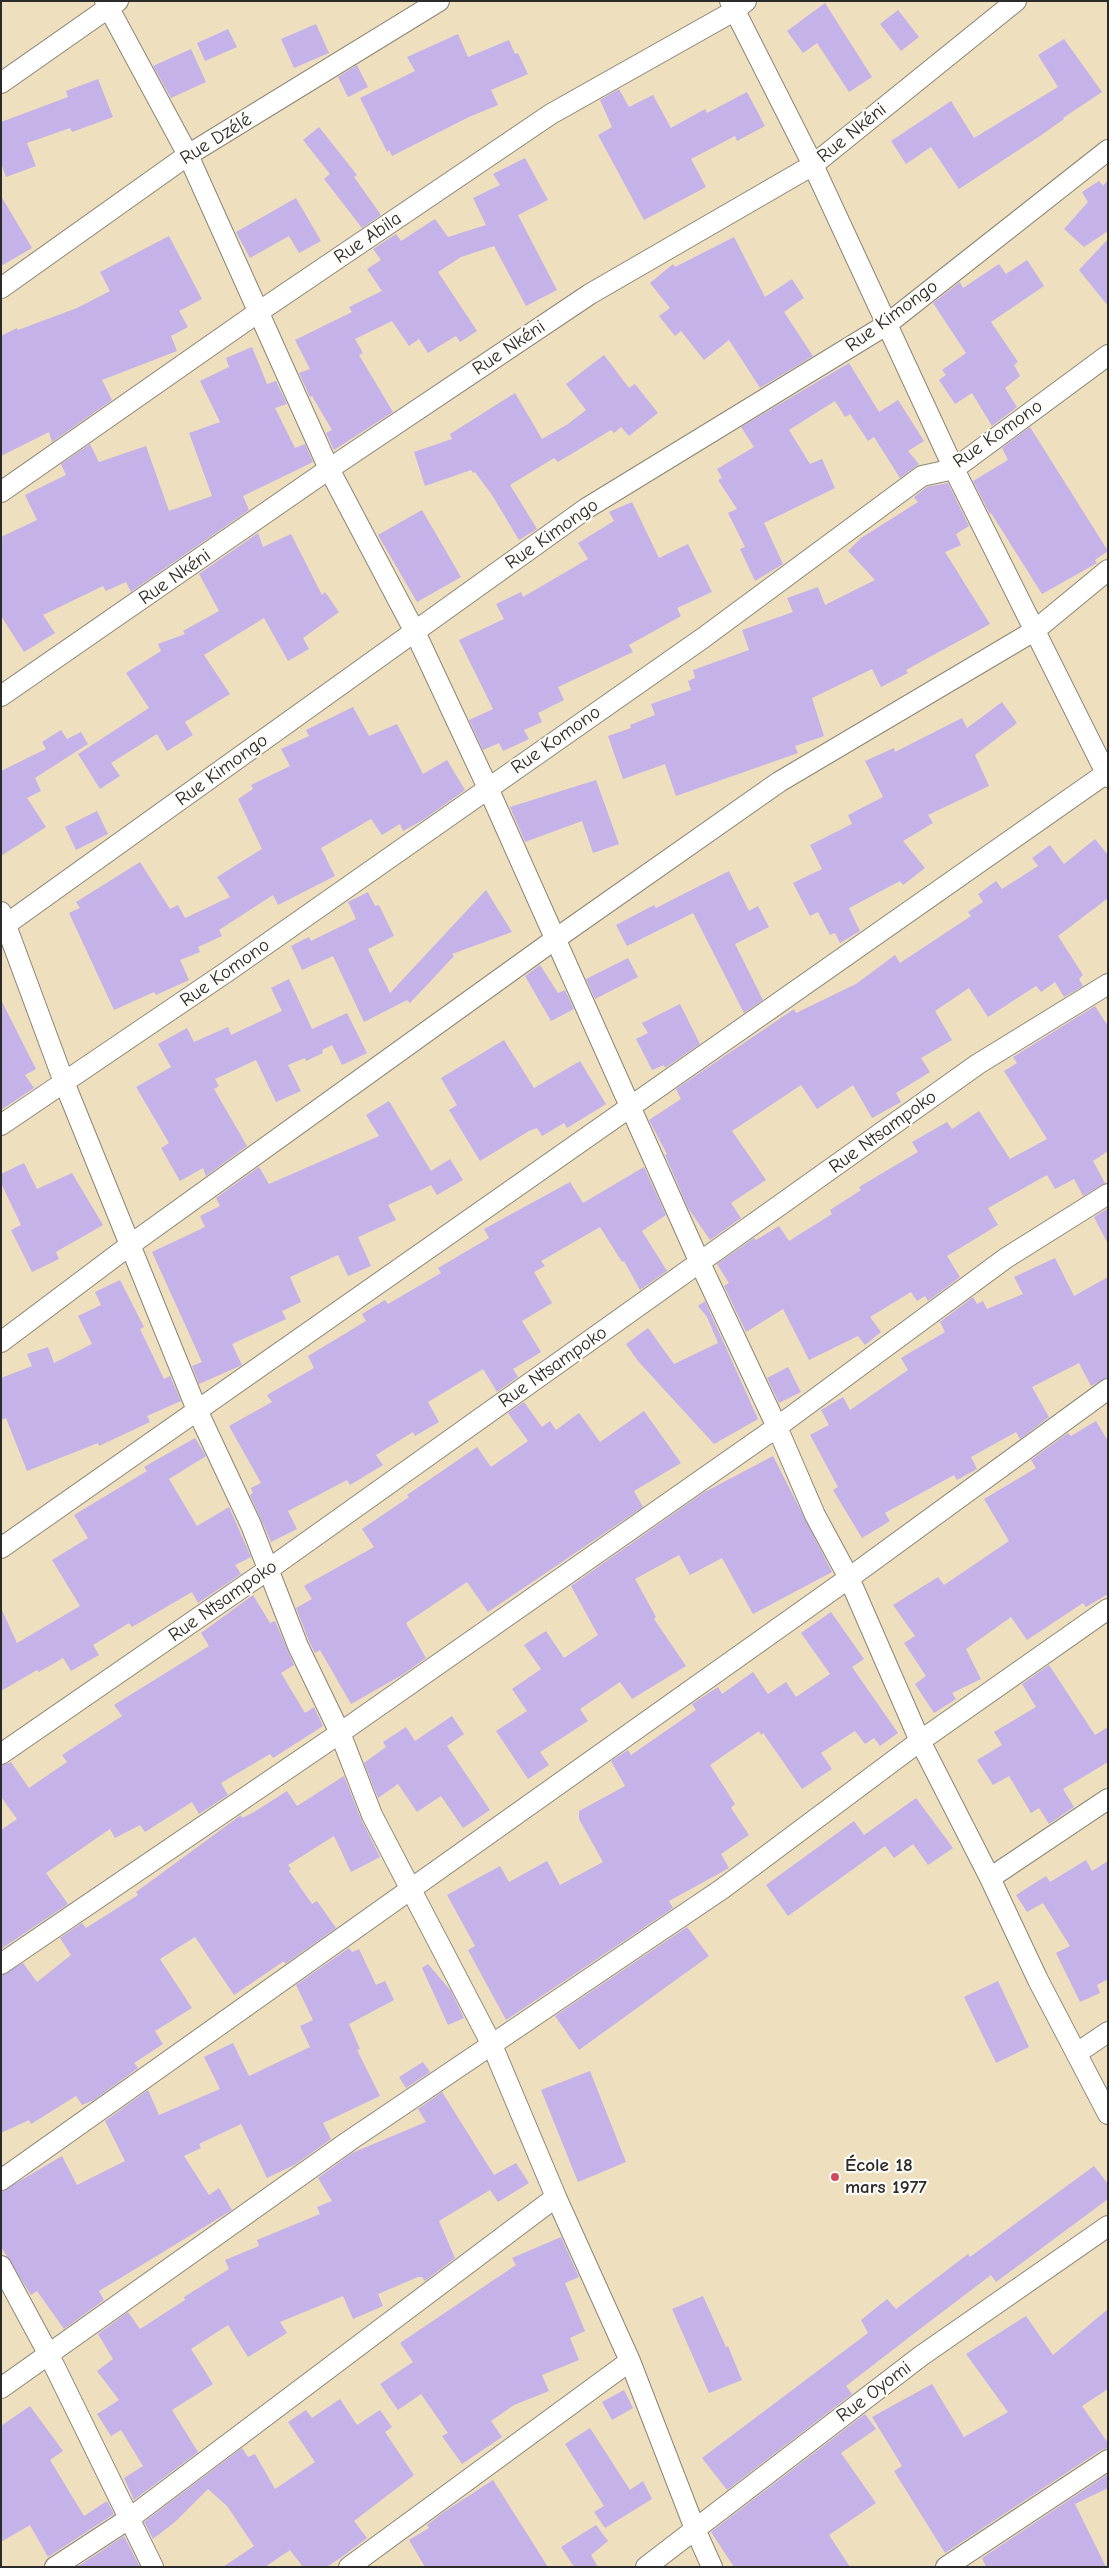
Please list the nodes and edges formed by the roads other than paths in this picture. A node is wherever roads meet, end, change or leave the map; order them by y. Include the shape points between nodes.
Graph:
1 (438, 1) edge
2 (1016, 1) edge
3 (111, 3) edge
4 (737, 4) edge
5 (1, 83) edge
6 (1108, 150) edge
7 (188, 155) junction
8 (813, 165) junction
9 (1, 288) edge
10 (257, 313) junction
11 (886, 325) junction
12 (1108, 355) edge
13 (329, 469) junction
14 (954, 469) junction
15 (1, 492) edge
16 (1108, 570) edge
17 (1034, 631) junction
18 (415, 632) junction
19 (1, 696) edge
20 (1107, 774) edge
21 (488, 788) junction
22 (3, 921) edge
23 (554, 940) junction
24 (1108, 984) edge
25 (64, 1082) junction
26 (631, 1108) junction
27 (1, 1125) edge
28 (1108, 1194) edge
29 (130, 1245) junction
30 (700, 1262) junction
31 (1, 1342) edge
32 (1108, 1389) edge
33 (197, 1410) junction
34 (777, 1427) junction
35 (1, 1548) edge
36 (269, 1569) junction
37 (849, 1578) junction
38 (1108, 1609) edge
39 (340, 1733) junction
40 (920, 1741) junction
41 (1, 1754) edge
42 (1108, 1799) edge
43 (990, 1878) junction
44 (409, 1889) junction
45 (1, 1964) edge
46 (1108, 2032) edge
47 (492, 2045) junction
48 (1077, 2053) junction
49 (1108, 2114) edge
50 (1, 2180) edge
51 (556, 2197) junction
52 (1108, 2226) edge
53 (1, 2266) edge
54 (48, 2353) junction
55 (630, 2361) junction
56 (1, 2388) edge
57 (1108, 2460) edge
58 (130, 2518) junction
59 (695, 2529) junction
60 (55, 2567) edge
61 (153, 2567) edge
62 (349, 2567) edge
63 (646, 2567) edge
64 (712, 2567) edge
65 (946, 2567) edge

1 - 7 street, Rue Dzélé
2 - 8 street, Rue Nkéni
3 - 5 street
3 - 7 street
4 - 8 street
4 - 10 street, Rue Abila via 551,114
6 - 11 street, Rue Kimongo
7 - 9 street, Rue Dzélé
7 - 10 street
8 - 11 street
8 - 13 street, Rue Nkéni via 590,294
10 - 13 street
10 - 15 street, Rue Abila
11 - 14 street
11 - 18 street, Rue Kimongo via 587,508
12 - 14 street, Rue Komono
13 - 18 street
13 - 19 street, Rue Nkéni
14 - 17 street
14 - 21 street, Rue Komono via 922,476 703,638
16 - 17 street
17 - 20 street
17 - 23 street via 779,782
18 - 21 street
18 - 22 street, Rue Kimongo
20 - 26 street
21 - 23 street
21 - 25 street, Rue Komono via 236,966
22 - 25 street
23 - 26 street
23 - 29 street
24 - 30 street, Rue Ntsampoko via 978,1064
25 - 27 street, Rue Komono
25 - 29 street
26 - 30 street
26 - 33 street
28 - 34 street via 1006,1258
29 - 31 street
29 - 33 street
30 - 34 street
30 - 36 street, Rue Ntsampoko
32 - 37 street
33 - 35 street
33 - 36 street
34 - 37 street via 815,1515
34 - 39 street
36 - 39 street via 298,1646
36 - 41 street, Rue Ntsampoko
37 - 40 street
37 - 44 street
38 - 40 street
39 - 44 street via 372,1815
39 - 45 street
40 - 43 street
40 - 47 street via 722,1889
42 - 43 street
43 - 48 street
44 - 47 street
44 - 50 street
46 - 48 street
47 - 51 street
47 - 54 street via 349,2141
48 - 49 street
51 - 55 street
51 - 58 street
52 - 59 street, Rue Oyomi via 921,2356
53 - 54 street
54 - 56 street
54 - 58 street
55 - 59 street
55 - 62 street
57 - 65 street
58 - 60 street
58 - 61 street
59 - 63 street, Rue Oyomi
59 - 64 street

